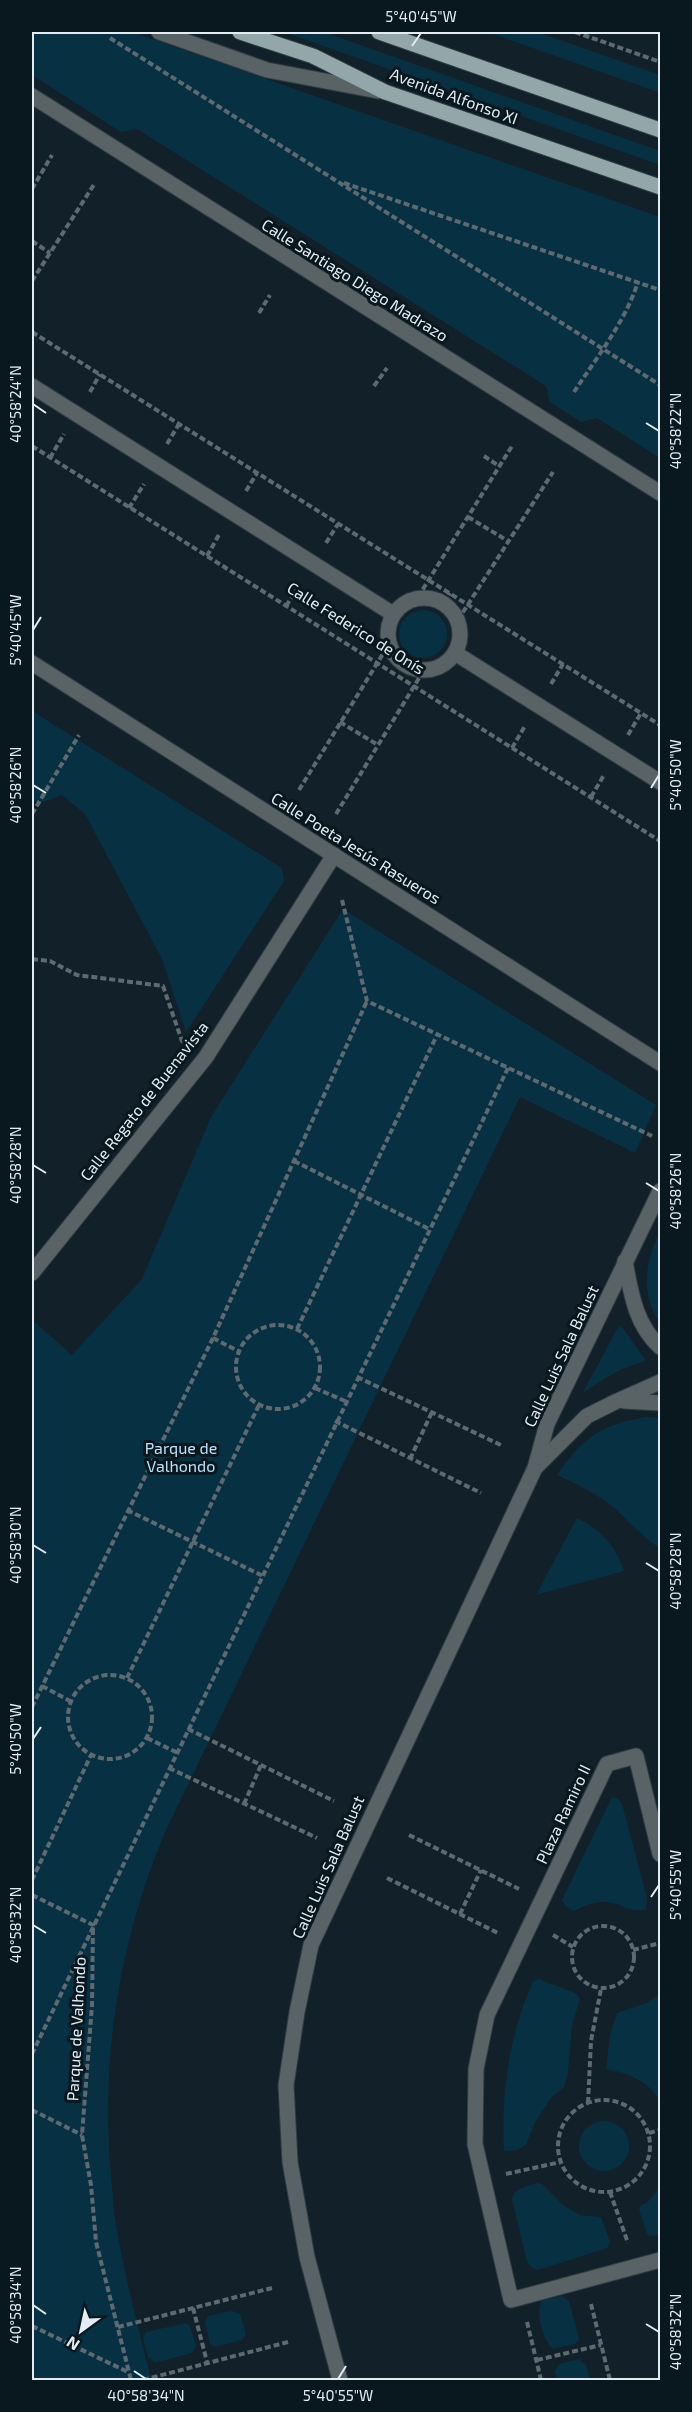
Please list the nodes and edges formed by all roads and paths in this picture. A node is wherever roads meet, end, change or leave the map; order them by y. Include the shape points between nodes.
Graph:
1 (159, 32) edge
2 (240, 32) edge
3 (379, 32) edge
4 (575, 32) edge
5 (110, 38) dead end
6 (660, 62) edge
7 (385, 92) junction
8 (32, 96) edge
9 (660, 130) edge
10 (52, 155) dead end
11 (337, 181) junction
12 (95, 183) dead end
13 (660, 187) edge
14 (32, 189) edge
15 (32, 241) edge
16 (50, 253) junction
17 (32, 281) edge
18 (638, 282) junction
19 (660, 290) edge
20 (270, 295) dead end
21 (259, 313) dead end
22 (32, 332) edge
23 (603, 348) junction
24 (387, 368) dead end
25 (660, 385) edge
26 (32, 386) edge
27 (374, 386) dead end
28 (574, 392) dead end
29 (32, 446) edge
30 (512, 446) dead end
31 (484, 456) dead end
32 (499, 466) junction
33 (553, 472) dead end
34 (660, 494) edge
35 (468, 517) junction
36 (508, 541) junction
37 (429, 580) junction
38 (418, 597) junction
39 (447, 598) junction
40 (468, 604) junction
41 (393, 615) junction
42 (458, 620) junction
43 (389, 644) junction
44 (455, 653) junction
45 (32, 663) edge
46 (377, 663) junction
47 (401, 670) junction
48 (424, 670) junction
49 (414, 686) junction
50 (340, 722) junction
51 (660, 725) edge
52 (79, 735) dead end
53 (378, 745) junction
54 (660, 782) edge
55 (299, 790) dead end
56 (32, 814) edge
57 (336, 814) dead end
58 (660, 841) edge
59 (334, 855) junction
60 (342, 900) dead end
61 (32, 959) edge
62 (367, 1001) junction
63 (438, 1034) junction
64 (187, 1043) dead end
65 (660, 1063) edge
66 (508, 1068) junction
67 (652, 1136) dead end
68 (294, 1161) junction
69 (660, 1191) edge
70 (362, 1194) junction
71 (429, 1229) junction
72 (625, 1261) junction
73 (32, 1273) edge
74 (297, 1329) junction
75 (213, 1338) junction
76 (660, 1347) edge
77 (238, 1351) junction
78 (357, 1377) junction
79 (660, 1382) edge
80 (315, 1388) junction
81 (345, 1401) junction
82 (615, 1402) junction
83 (660, 1403) edge
84 (259, 1405) junction
85 (432, 1412) junction
86 (335, 1421) junction
87 (502, 1446) dead end
88 (410, 1459) junction
89 (535, 1468) junction
90 (481, 1493) dead end
91 (127, 1510) junction
92 (194, 1543) junction
93 (263, 1576) junction
94 (127, 1678) junction
95 (42, 1686) junction
96 (70, 1701) junction
97 (32, 1707) edge
98 (188, 1730) junction
99 (147, 1738) junction
100 (178, 1753) junction
101 (91, 1755) junction
102 (261, 1765) junction
103 (169, 1768) junction
104 (334, 1802) dead end
105 (244, 1804) junction
106 (409, 1835) dead end
107 (316, 1838) dead end
108 (660, 1854) edge
109 (480, 1870) junction
110 (387, 1878) dead end
111 (32, 1880) edge
112 (32, 1895) edge
113 (542, 1900) junction
114 (460, 1914) junction
115 (93, 1925) junction
116 (520, 1943) junction
117 (660, 1943) edge
118 (633, 1950) junction
119 (601, 1989) junction
120 (32, 2054) edge
121 (588, 2103) junction
122 (32, 2110) edge
123 (660, 2130) edge
124 (649, 2133) junction
125 (82, 2135) junction
126 (561, 2162) junction
127 (483, 2179) junction
128 (610, 2192) junction
129 (660, 2260) edge
130 (637, 2266) junction
131 (585, 2280) junction
132 (272, 2288) dead end
133 (520, 2298) junction
134 (193, 2308) junction
135 (32, 2326) edge
136 (118, 2327) junction
137 (288, 2342) dead end
138 (601, 2345) junction
139 (537, 2360) junction
140 (207, 2362) junction
141 (128, 2372) junction
142 (131, 2380) edge
143 (143, 2380) edge
144 (340, 2380) edge
145 (542, 2380) edge
146 (610, 2380) edge

1 - 7 street via 267,70
2 - 7 main road, Avenida Alfonso XI via 313,56
3 - 9 main road
4 - 6 path
5 - 11 path
7 - 13 main road, Avenida Alfonso XI
8 - 34 street, Calle Santiago Diego Madrazo
10 - 14 path
11 - 18 path
11 - 23 path
12 - 16 path
15 - 16 path
16 - 17 path
18 - 19 path
18 - 23 path via 633,298
20 - 21 path
22 - 37 path
23 - 25 path
23 - 28 path
24 - 27 path
26 - 41 street, Calle Federico de Onís
29 - 46 path, Calle Federico de Onís
30 - 32 path
31 - 32 path
32 - 35 path
33 - 36 path
35 - 36 path
35 - 37 path
36 - 40 path
37 - 38 path
37 - 39 path
38 - 39 street
38 - 41 street, Calle Federico de Onís via 408,600
39 - 40 path
39 - 42 street
40 - 42 path
40 - 51 path
41 - 43 street, Calle Federico de Onís via 388,623
42 - 44 street via 460,637
43 - 46 path
43 - 47 street, Calle Federico de Onís
44 - 48 street, Calle Federico de Onís via 441,666
44 - 54 street
45 - 59 street, Calle Poeta Jesús Rasueros
46 - 47 path, Calle Federico de Onís
46 - 50 path
47 - 48 street, Calle Federico de Onís
47 - 49 path, Calle Federico de Onís
48 - 49 path
49 - 53 path
49 - 58 path, Calle Federico de Onís
50 - 53 path
50 - 55 path
52 - 56 path
53 - 57 path
59 - 65 street, Calle Poeta Jesús Rasueros
59 - 73 street, Calle Regato de Buenavista via 206,1057
60 - 62 path
61 - 64 path via 50,961 77,975 163,986 182,1041
62 - 63 path
62 - 68 path
63 - 66 path
63 - 70 path
66 - 67 path
66 - 71 path, Parque de Valhondo
68 - 70 path
68 - 75 path
69 - 72 street, Calle Luis Sala Balust
70 - 71 path
70 - 74 path
71 - 78 path, Parque de Valhondo
72 - 76 street via 633,1306
72 - 89 street, Calle Luis Sala Balust via 547,1424
74 - 77 path via 280,1324 262,1327
74 - 80 path via 314,1344 320,1366
75 - 77 path
75 - 91 path
77 - 84 path via 236,1373 243,1392
78 - 81 path, Parque de Valhondo
78 - 85 path
79 - 82 street, Calle Luis Sala Balust
80 - 81 path
80 - 84 path via 300,1403 280,1409
81 - 86 path, Parque de Valhondo
82 - 83 street, Calle Luis Sala Balust
82 - 89 street, Calle Luis Sala Balust via 587,1416
84 - 92 path
85 - 87 path
85 - 88 path
86 - 88 path
86 - 93 path, Parque de Valhondo
88 - 90 path
89 - 144 street, Calle Luis Sala Balust via 311,1945 286,2085 290,2162 307,2257
91 - 92 path
91 - 95 path
92 - 93 path
92 - 94 path
93 - 98 path, Parque de Valhondo
94 - 96 path via 110,1674 93,1677 79,1687
94 - 99 path via 145,1693 153,1715
95 - 96 path
95 - 97 path
96 - 101 path via 67,1721 75,1741
98 - 100 path, Parque de Valhondo
98 - 102 path
99 - 100 path
99 - 101 path via 132,1753 112,1760
100 - 103 path, Parque de Valhondo
101 - 111 path
102 - 104 path
102 - 105 path
103 - 105 path
103 - 115 path, Parque de Valhondo
105 - 107 path
106 - 109 path
108 - 113 street, Plaza Ramiro II via 636,1756 607,1764
109 - 113 path
109 - 114 path
110 - 114 path
112 - 115 path
113 - 116 street, Plaza Ramiro II
114 - 116 path
115 - 120 path, Parque de Valhondo
115 - 125 path, Parque de Valhondo via 92,2005
116 - 127 street, Plaza Ramiro II via 487,2014 476,2069 475,2144
117 - 118 path
118 - 119 path via 634,1965 627,1977 615,1986
118 - 119 path via 623,1933 604,1926 585,1931 573,1947 573,1966 583,1982
119 - 121 path via 591,2041
121 - 124 path via 606,2100 625,2105 640,2116
121 - 126 path via 573,2112 562,2126 558,2144
122 - 125 path, Parque de Valhondo
123 - 124 path
124 - 128 path via 650,2153 643,2171 629,2185
125 - 136 path, Parque de Valhondo via 92,2185 96,2242
126 - 127 path
126 - 128 path via 572,2179 589,2190
127 - 133 street, Plaza Ramiro II via 511,2300
128 - 130 path
129 - 130 street
130 - 131 street
131 - 133 street
131 - 138 path
132 - 134 path
133 - 139 path
134 - 136 path
134 - 140 path
135 - 141 path
136 - 141 path, Parque de Valhondo
137 - 140 path
138 - 139 path
138 - 146 path
139 - 145 path
140 - 143 path
141 - 142 path, Parque de Valhondo

